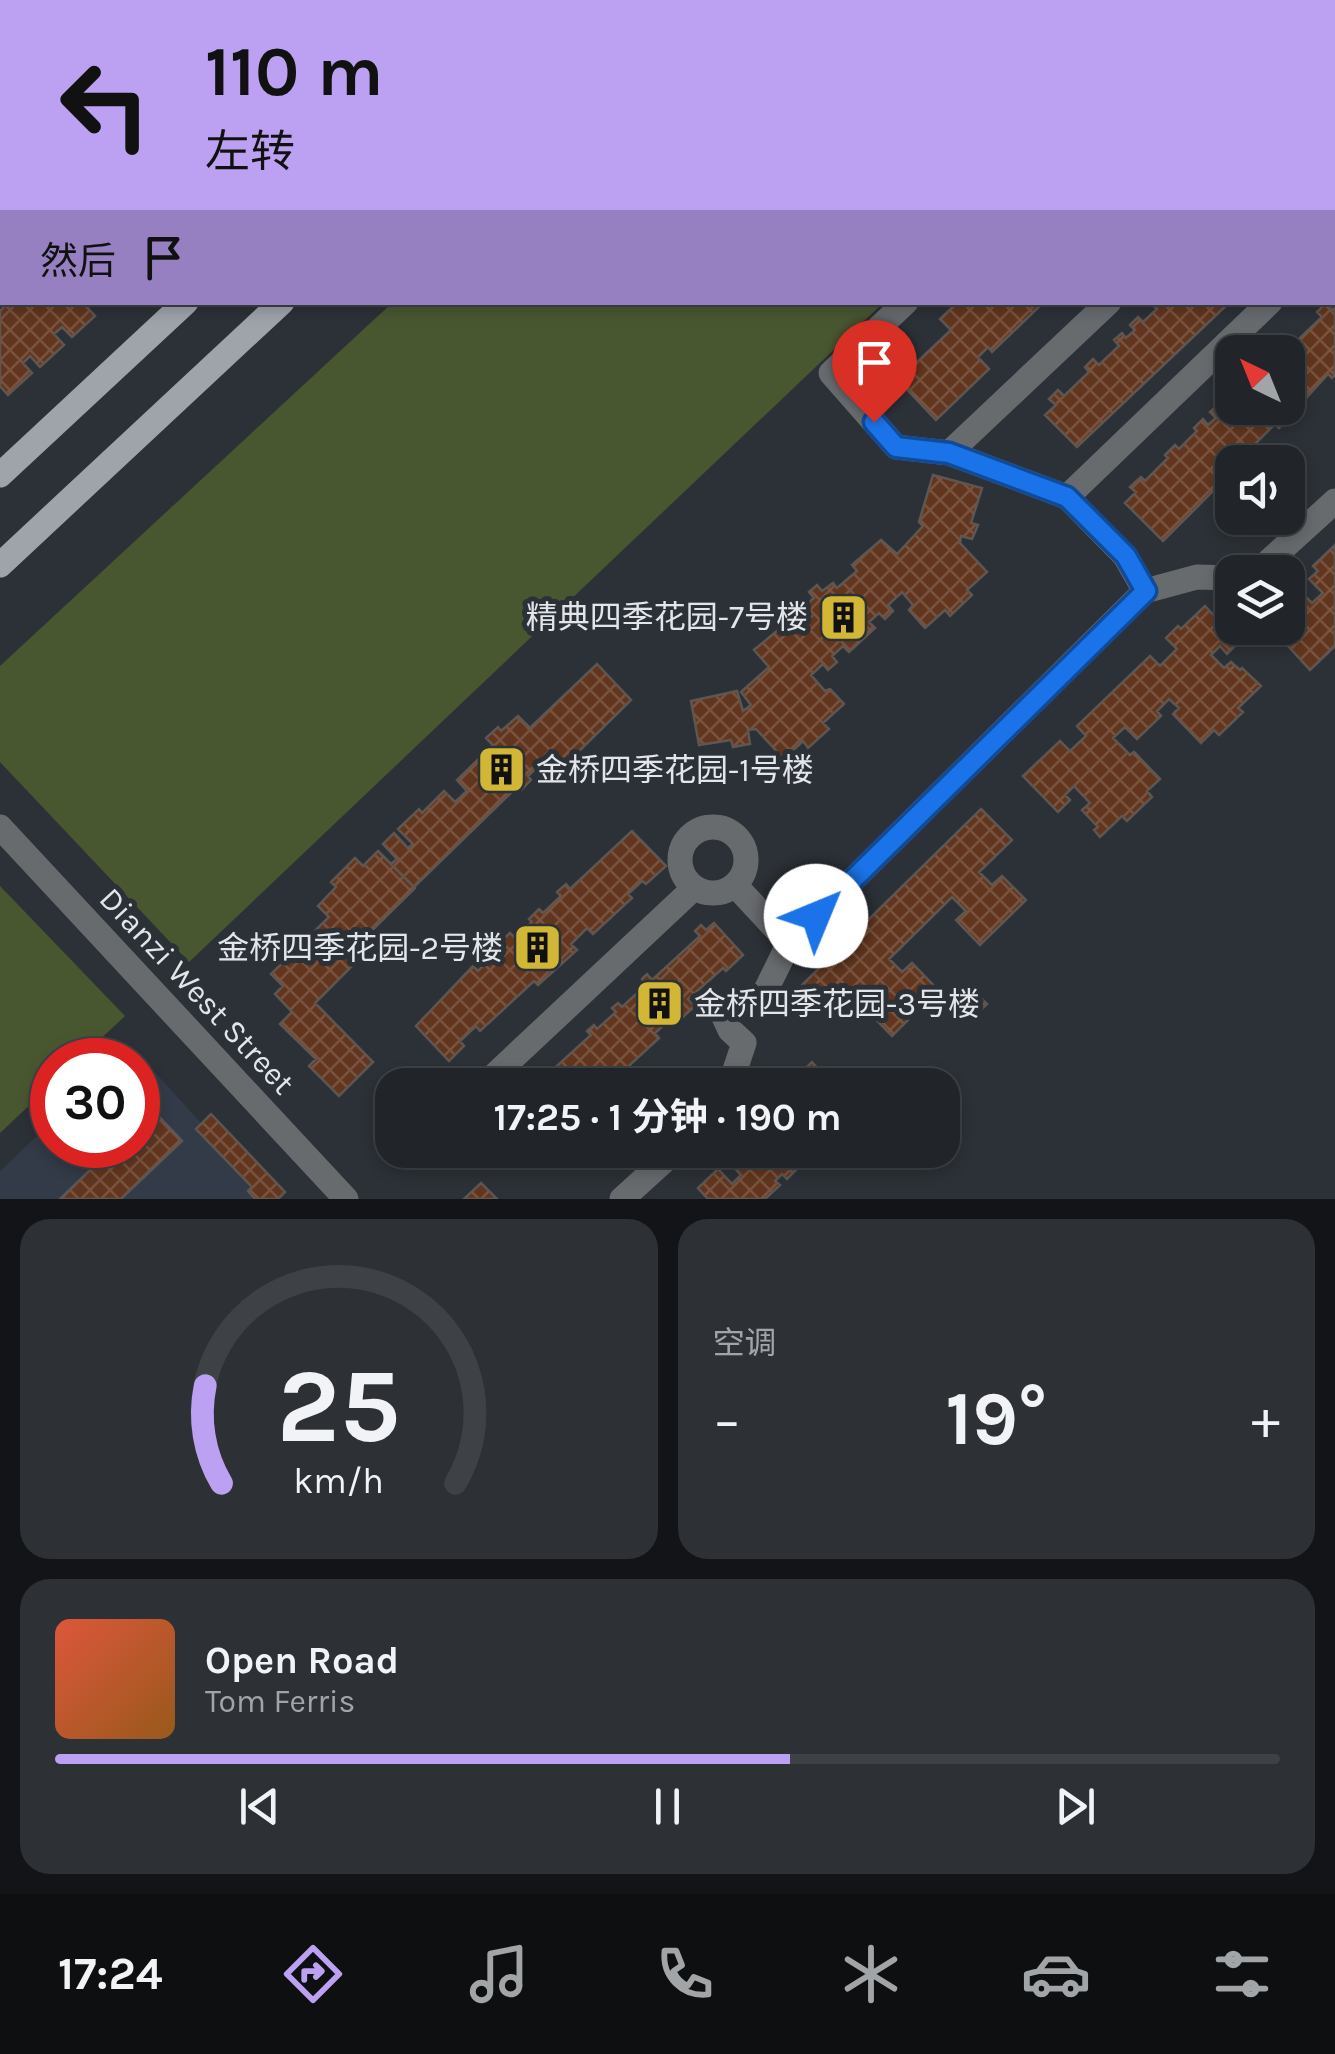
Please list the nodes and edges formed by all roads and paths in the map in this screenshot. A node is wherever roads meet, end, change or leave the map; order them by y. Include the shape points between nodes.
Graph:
1 (183, 305) edge
2 (279, 305) edge
3 (903, 305) edge
4 (1106, 305) edge
5 (1267, 305) edge
6 (949, 453) junction
7 (0, 475) edge
8 (1067, 497) junction
9 (1335, 501) edge
10 (1276, 555) edge
11 (0, 565) edge
12 (1215, 578) edge
13 (1146, 591) junction
14 (0, 827) edge
15 (735, 884) junction
16 (694, 888) junction
17 (789, 943) junction
18 (502, 1068) edge
19 (736, 1068) edge
20 (656, 1168) edge
21 (346, 1199) edge
22 (622, 1199) edge

1 - 7 main road
2 - 11 main road
3 - 6 street via 831,372 896,447
4 - 6 street
5 - 8 street
6 - 8 street
8 - 13 street via 1126,556
9 - 10 street
12 - 13 street
13 - 17 street
14 - 21 street, Dianzi West Street
15 - 16 street via 712,893
15 - 16 street via 744,848 727,830 706,828 694,833 680,857
15 - 17 street
16 - 18 street
17 - 19 street via 762,998 730,1002 724,1017 744,1042
20 - 22 street

